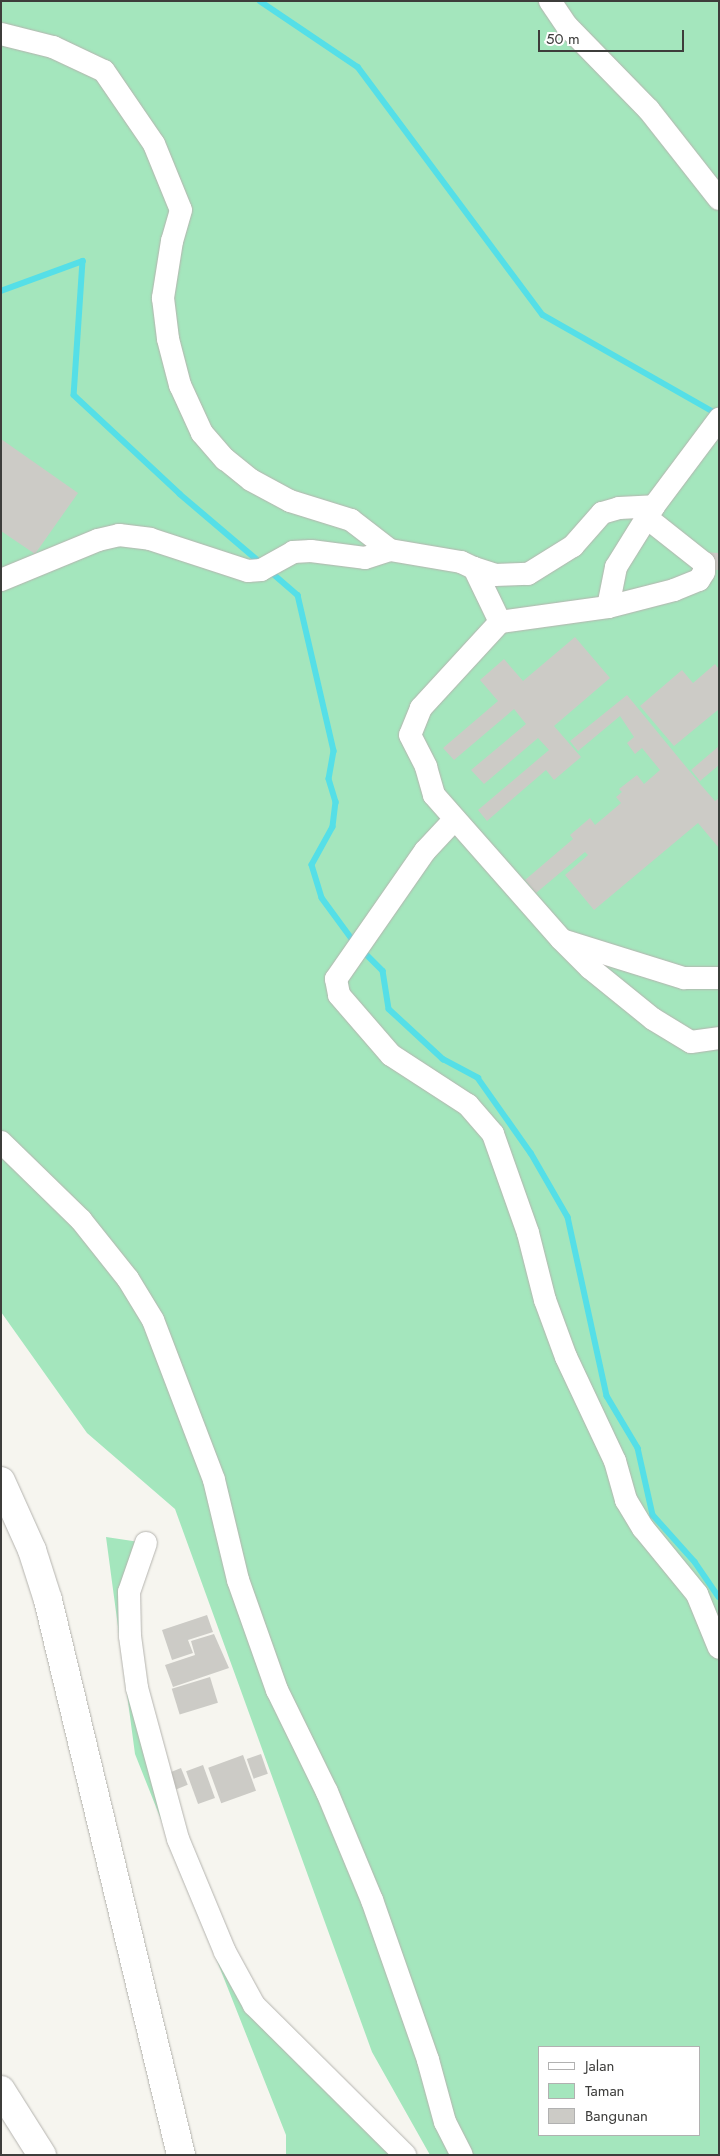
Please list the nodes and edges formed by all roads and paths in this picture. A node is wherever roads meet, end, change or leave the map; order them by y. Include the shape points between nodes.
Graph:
1 (550, 1) edge
2 (1, 34) edge
3 (719, 199) edge
4 (719, 419) edge
5 (650, 512) junction
6 (390, 550) junction
7 (474, 568) junction
8 (1, 580) edge
9 (608, 606) junction
10 (500, 622) junction
11 (454, 820) junction
12 (561, 939) junction
13 (719, 978) edge
14 (719, 1038) edge
15 (1, 1142) edge
16 (1, 1481) edge
17 (146, 1543) dead end
18 (719, 1648) edge
19 (1, 2090) edge
20 (42, 2155) edge
21 (181, 2155) edge
22 (405, 2155) edge
23 (462, 2155) edge

1 - 3 lane via 567,26 649,110
2 - 6 lane via 54,47 104,72 154,144 181,210 172,241 163,298 168,339 180,385 202,433 225,459 251,480 290,501 351,520
4 - 5 lane
5 - 7 lane via 619,508 602,513 573,546 528,574 495,575
5 - 9 lane via 616,567
5 - 9 lane via 704,563 704,572 699,580 674,590
6 - 7 lane via 461,562
6 - 8 lane via 365,558 293,552 261,570 248,571 150,539 119,535 98,540
7 - 10 lane
9 - 10 lane
10 - 11 lane via 421,708 410,735 426,767 434,795
11 - 12 lane
11 - 18 lane via 425,851 336,979 339,995 391,1055 468,1105 493,1134 528,1233 544,1300 566,1357 615,1461 626,1500 643,1528 697,1594
12 - 13 lane via 684,978
12 - 14 lane via 590,968 653,1019 691,1042
15 - 23 lane via 81,1220 128,1279 153,1320 214,1480 238,1580 277,1690 327,1792 372,1900 428,2060 445,2122
16 - 21 highway via 32,1550 48,1600
17 - 22 lane via 129,1592 130,1636 137,1688 178,1839 224,1952 254,2005
19 - 20 highway

